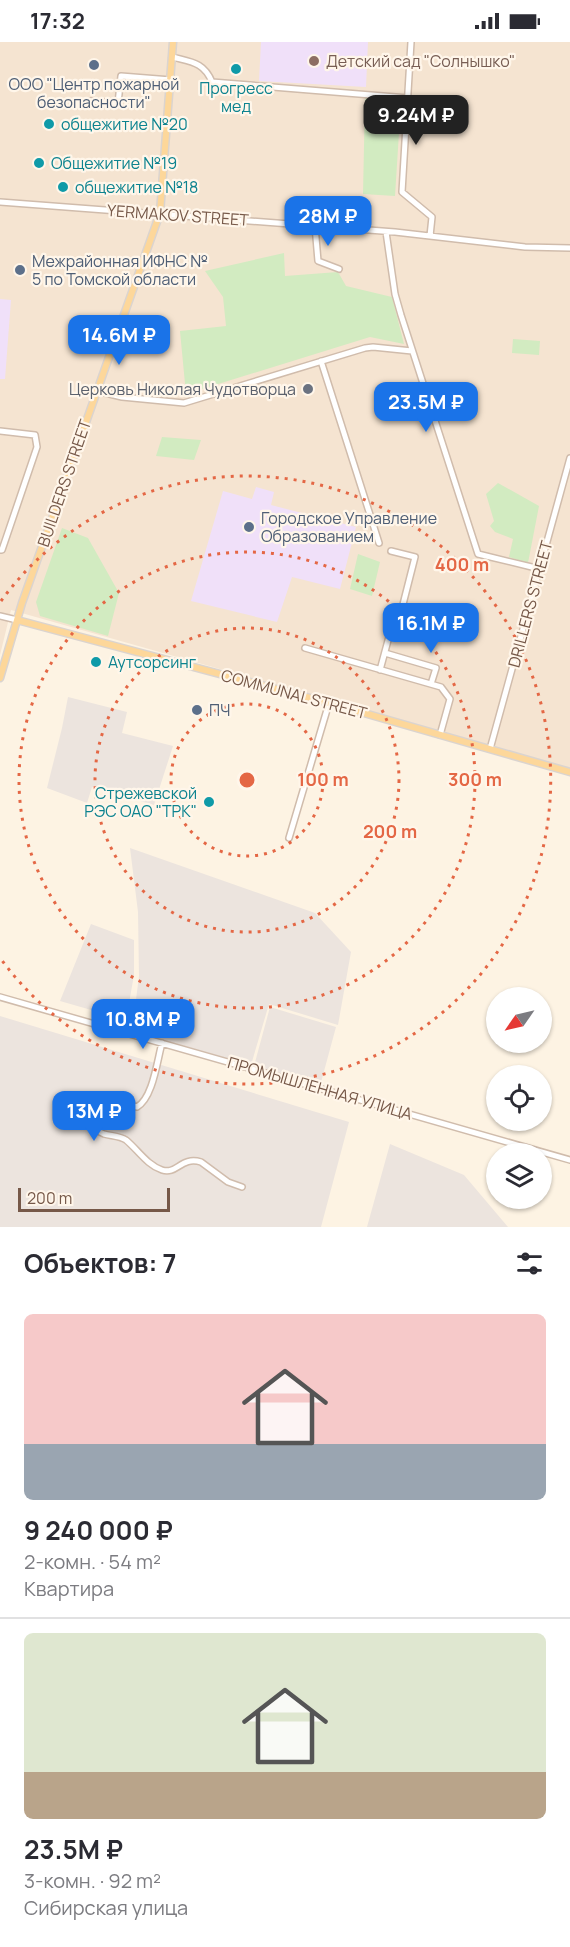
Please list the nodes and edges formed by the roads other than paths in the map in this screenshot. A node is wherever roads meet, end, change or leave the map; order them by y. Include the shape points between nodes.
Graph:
1 (173, 42) edge
2 (411, 42) edge
3 (172, 57) junction
4 (171, 80) junction
5 (408, 98) junction
6 (90, 100) dead end
7 (0, 202) edge
8 (160, 213) junction
9 (315, 226) junction
10 (386, 232) junction
11 (430, 236) junction
12 (570, 248) edge
13 (339, 269) dead end
14 (412, 351) junction
15 (321, 361) junction
16 (97, 391) junction
17 (0, 431) edge
18 (570, 458) edge
19 (567, 482) edge
20 (379, 543) dead end
21 (1, 550) edge
22 (392, 551) dead end
23 (7, 557) dead end
24 (540, 569) junction
25 (0, 616) edge
26 (17, 620) junction
27 (305, 648) dead end
28 (385, 653) junction
29 (380, 670) junction
30 (0, 678) edge
31 (431, 684) junction
32 (329, 703) junction
33 (440, 735) junction
34 (490, 749) junction
35 (570, 772) edge
36 (289, 838) dead end
37 (0, 998) edge
38 (162, 1043) junction
39 (570, 1160) edge
40 (242, 1187) dead end

1 - 3 main road, BUILDERS STREET
2 - 5 street
3 - 4 main road, BUILDERS STREET
3 - 5 street via 203,66 212,81
4 - 6 street via 121,76 118,103
4 - 8 main road, BUILDERS STREET
5 - 11 street via 402,192 432,216
7 - 8 street, YERMAKOV STREET
8 - 9 street, YERMAKOV STREET
8 - 16 main road, BUILDERS STREET
9 - 10 street, YERMAKOV STREET
9 - 13 street via 318,261
10 - 11 street, YERMAKOV STREET
10 - 14 street via 395,294
11 - 12 street, YERMAKOV STREET
14 - 15 street via 374,347
14 - 24 street via 478,554
15 - 16 street via 184,403
15 - 20 street
16 - 26 main road, BUILDERS STREET
17 - 21 street via 35,435 37,447
18 - 19 street, DRILLERS STREET
19 - 24 street, DRILLERS STREET
21 - 23 street
22 - 28 street via 415,557 398,624 390,633
24 - 34 street, DRILLERS STREET
25 - 26 street
26 - 30 main road, BUILDERS STREET
26 - 32 main road, COMMUNAL STREET
27 - 29 street
28 - 29 street
28 - 31 street via 436,668
29 - 31 street
31 - 33 street via 441,687 450,699
32 - 33 main road, COMMUNAL STREET
32 - 36 street
33 - 34 main road, COMMUNAL STREET
34 - 35 main road, COMMUNAL STREET
37 - 38 street, ПРОМЫШЛЕННАЯ УЛИЦА
38 - 39 street, ПРОМЫШЛЕННАЯ УЛИЦА
38 - 40 street via 144,1103 137,1107 101,1098 94,1101 88,1113 91,1127 124,1138 162,1170 171,1171 188,1160 201,1162 228,1182

